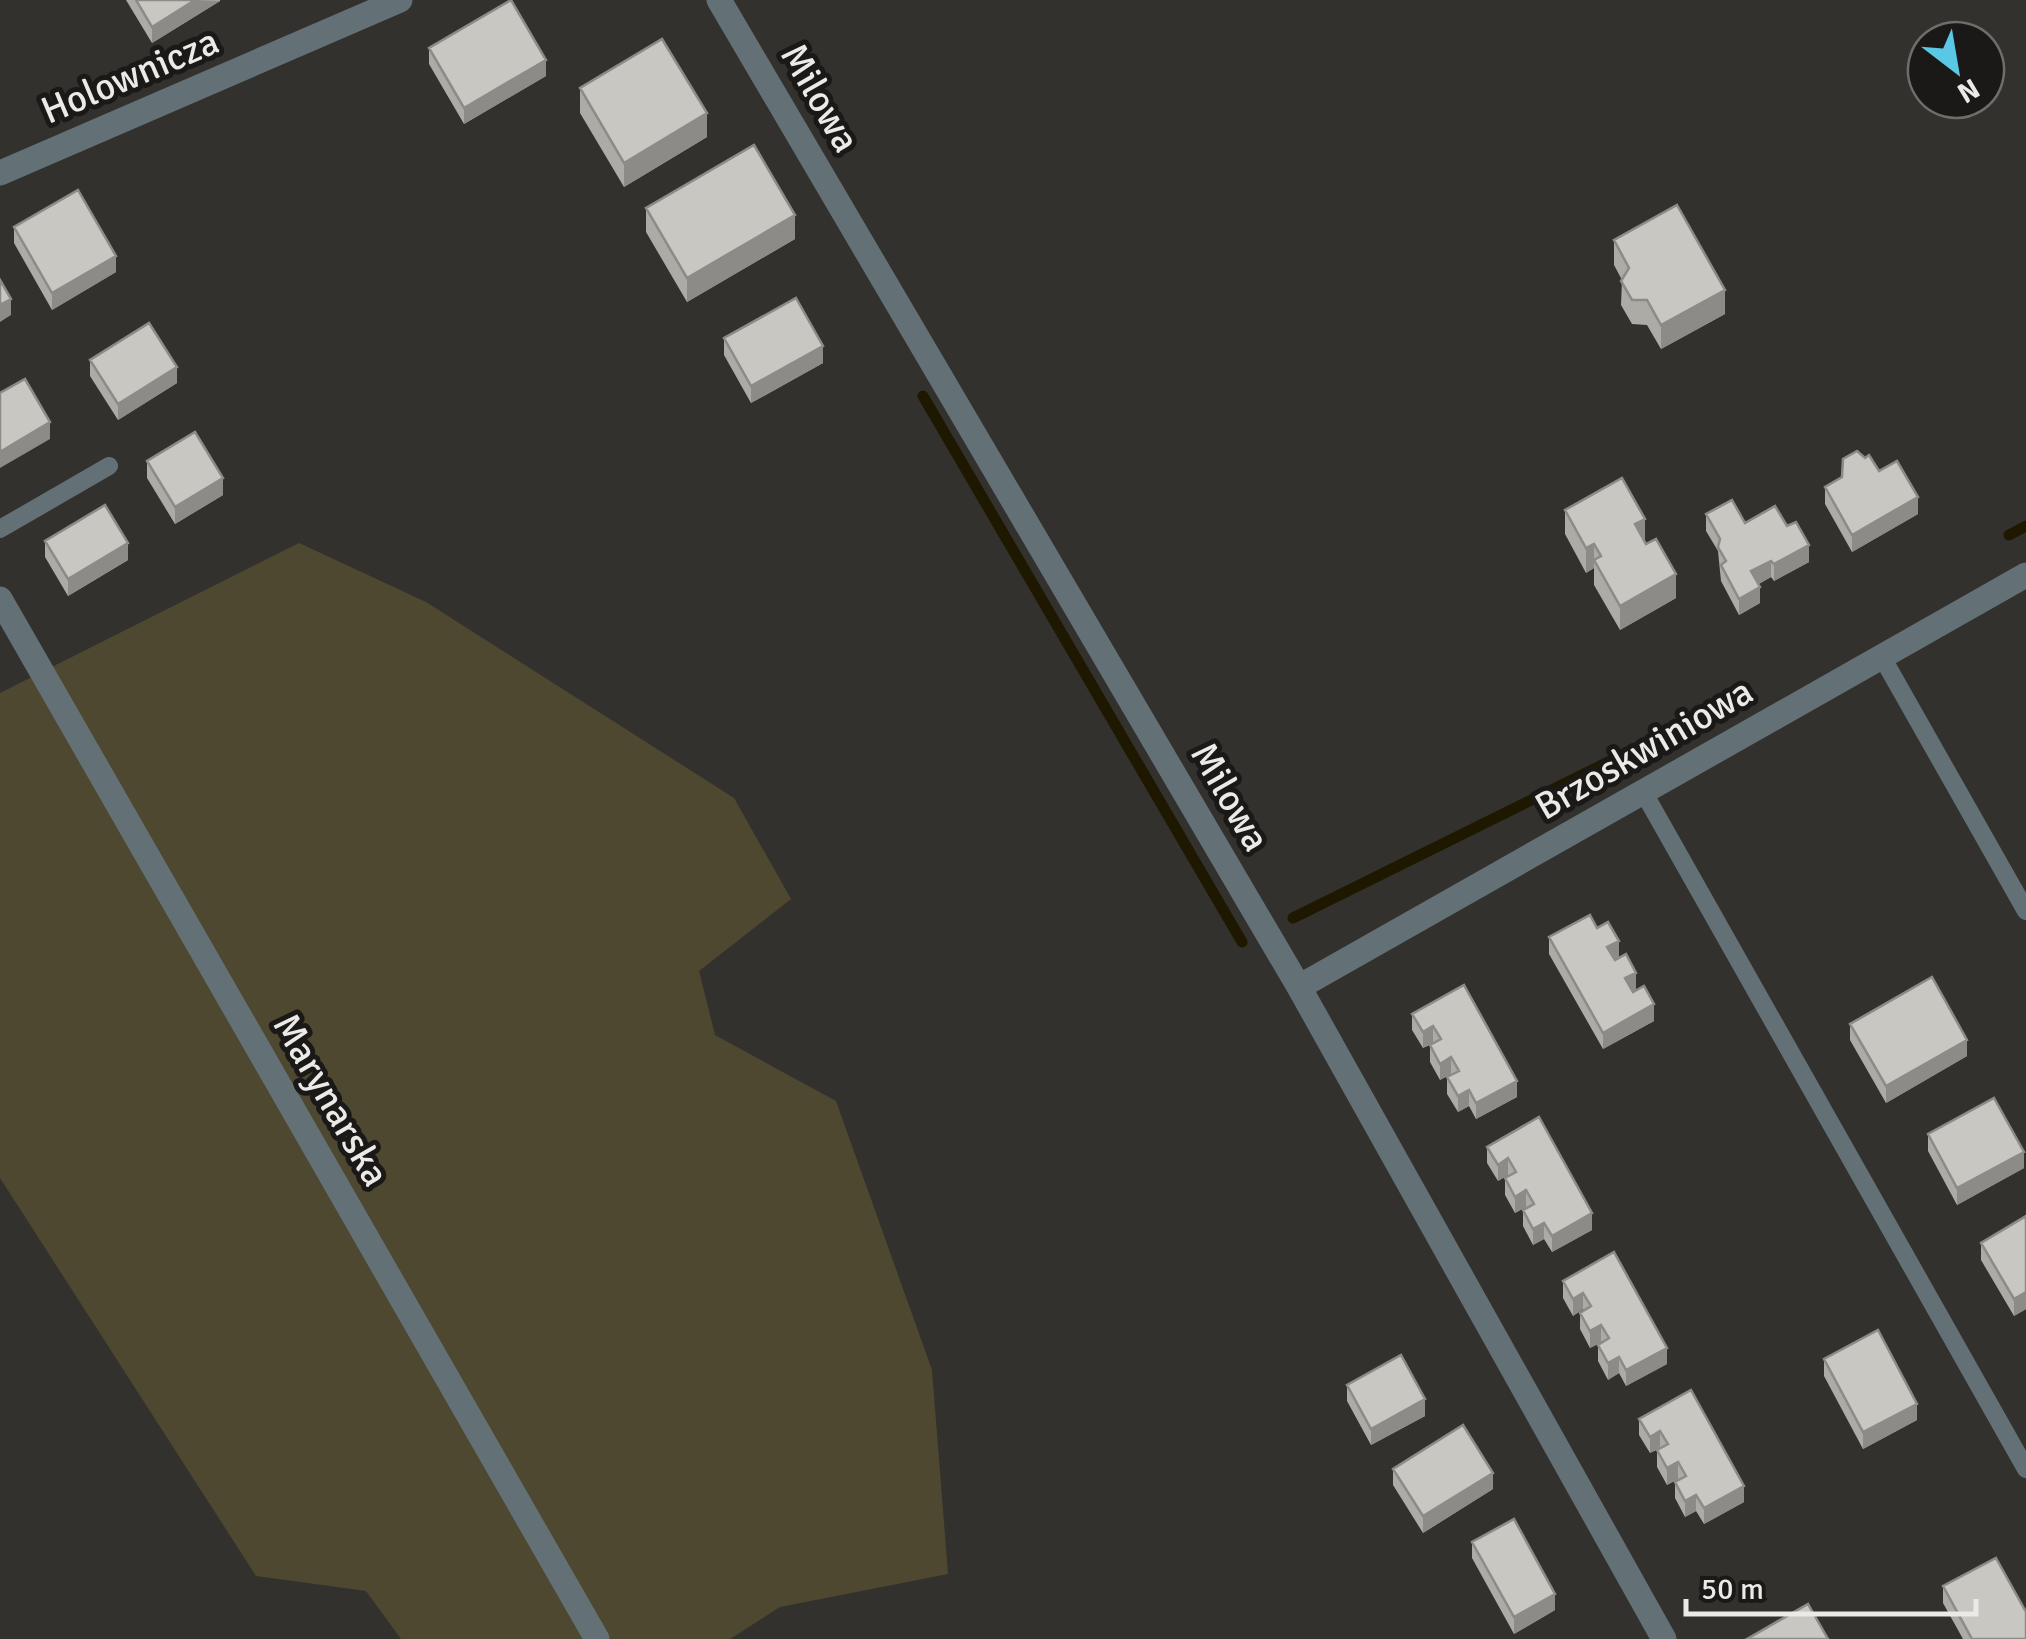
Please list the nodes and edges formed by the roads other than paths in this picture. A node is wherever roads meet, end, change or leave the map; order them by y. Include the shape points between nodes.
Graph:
1 (400, 0) edge
2 (719, 0) edge
3 (0, 173) edge
4 (110, 466) dead end
5 (0, 529) edge
6 (2026, 575) edge
7 (0, 599) edge
8 (1882, 658) junction
9 (1644, 792) junction
10 (2026, 911) edge
11 (1298, 987) junction
12 (2026, 1469) edge
13 (597, 1639) edge
14 (1664, 1639) edge

1 - 3 street, Holownicza
2 - 11 street, Milowa
4 - 5 lane
6 - 8 street, Brzoskwiniowa
7 - 13 street, Marynarska
8 - 9 street, Brzoskwiniowa
8 - 10 lane
9 - 11 street, Brzoskwiniowa
9 - 12 lane
11 - 14 street, Milowa

